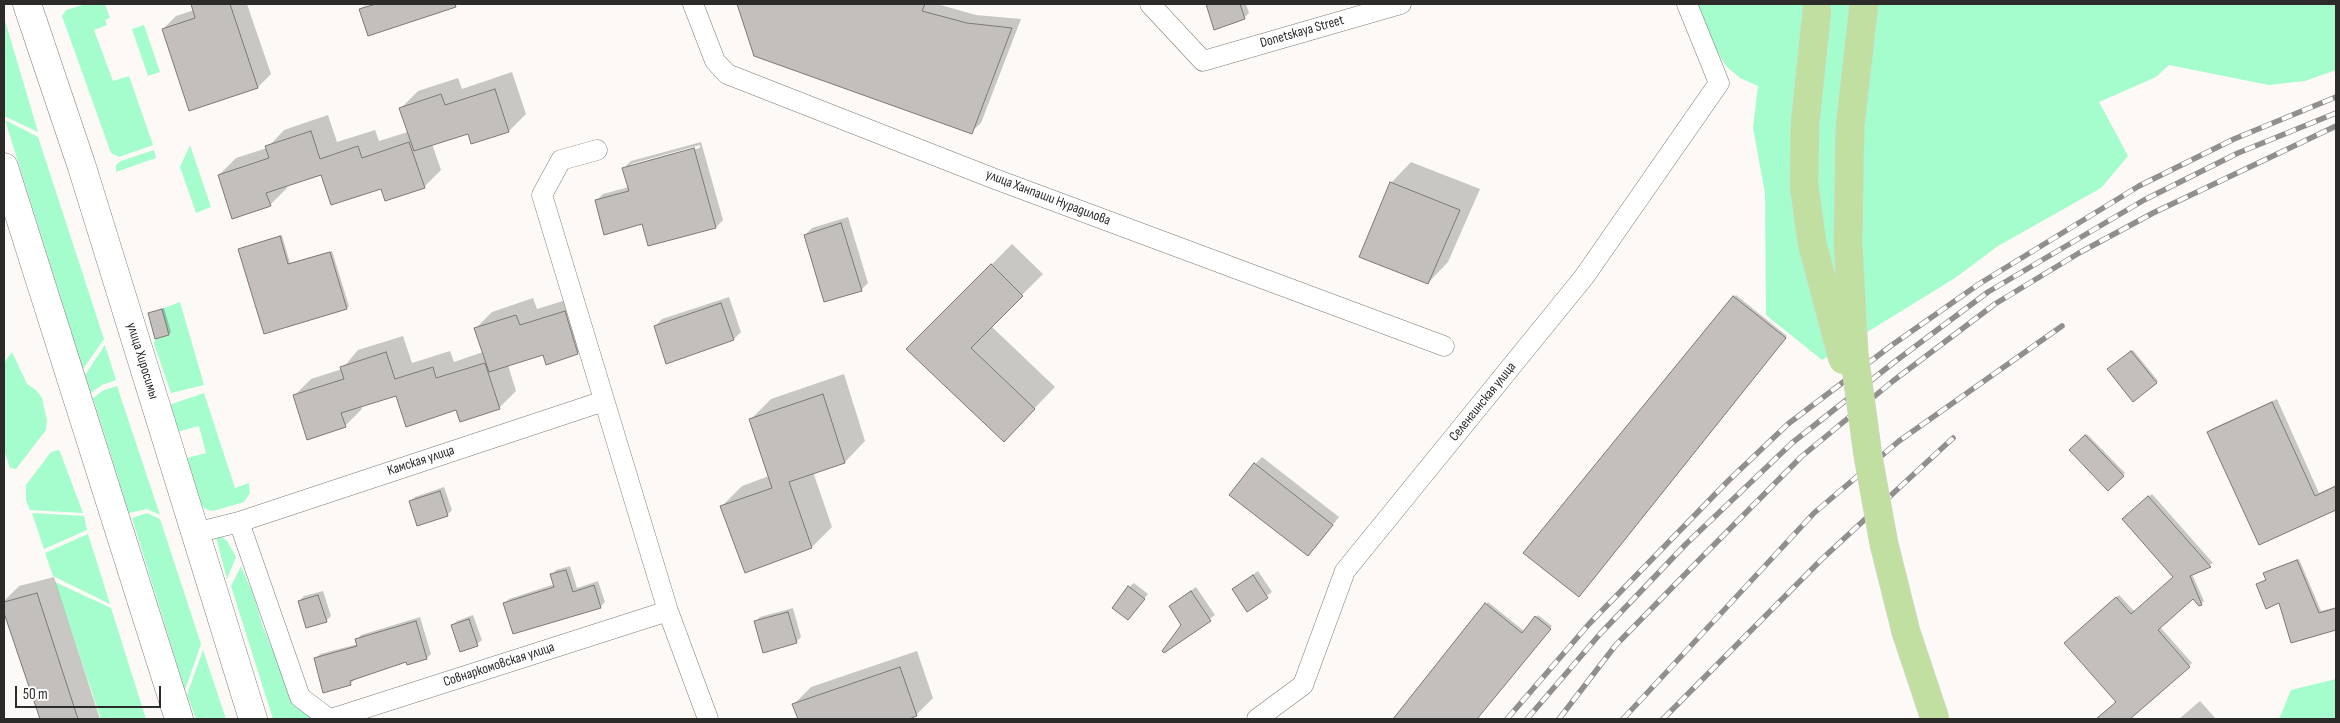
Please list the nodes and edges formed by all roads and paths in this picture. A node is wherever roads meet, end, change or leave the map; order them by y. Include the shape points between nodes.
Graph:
1 (27, 4) edge
2 (693, 4) edge
3 (1150, 4) edge
4 (1401, 4) edge
5 (1687, 4) edge
6 (1864, 4) edge
7 (1818, 7) edge
8 (597, 150) dead end
9 (4, 167) edge
10 (1444, 346) dead end
11 (604, 401) junction
12 (1868, 456) junction
13 (239, 522) junction
14 (195, 533) junction
15 (668, 611) junction
16 (179, 719) edge
17 (253, 719) edge
18 (330, 719) edge
19 (708, 719) edge
20 (1257, 719) edge
21 (1935, 719) edge

1 - 14 main road, улица Хиросимы via 82,167
2 - 10 street, улица Ханпаши Нурадилова via 715,62 727,74 995,179
3 - 4 street, Donetskaya Street via 1203,61
5 - 20 street, Селенгинская улица via 1720,83 1584,277 1345,571 1303,685
6 - 12 main road, bridge via 1850,127 1848,243 1854,353
7 - 12 main road, bridge via 1805,124 1804,185 1812,243
8 - 11 street via 561,160 542,195
9 - 16 main road
11 - 13 street, Камская улица
11 - 15 street
12 - 21 main road, bridge via 1888,562 1906,632
13 - 14 street
13 - 18 street, Совнаркомовская улица via 300,697
14 - 17 main road, улица Хиросимы
15 - 18 street, Совнаркомовская улица
15 - 19 street

